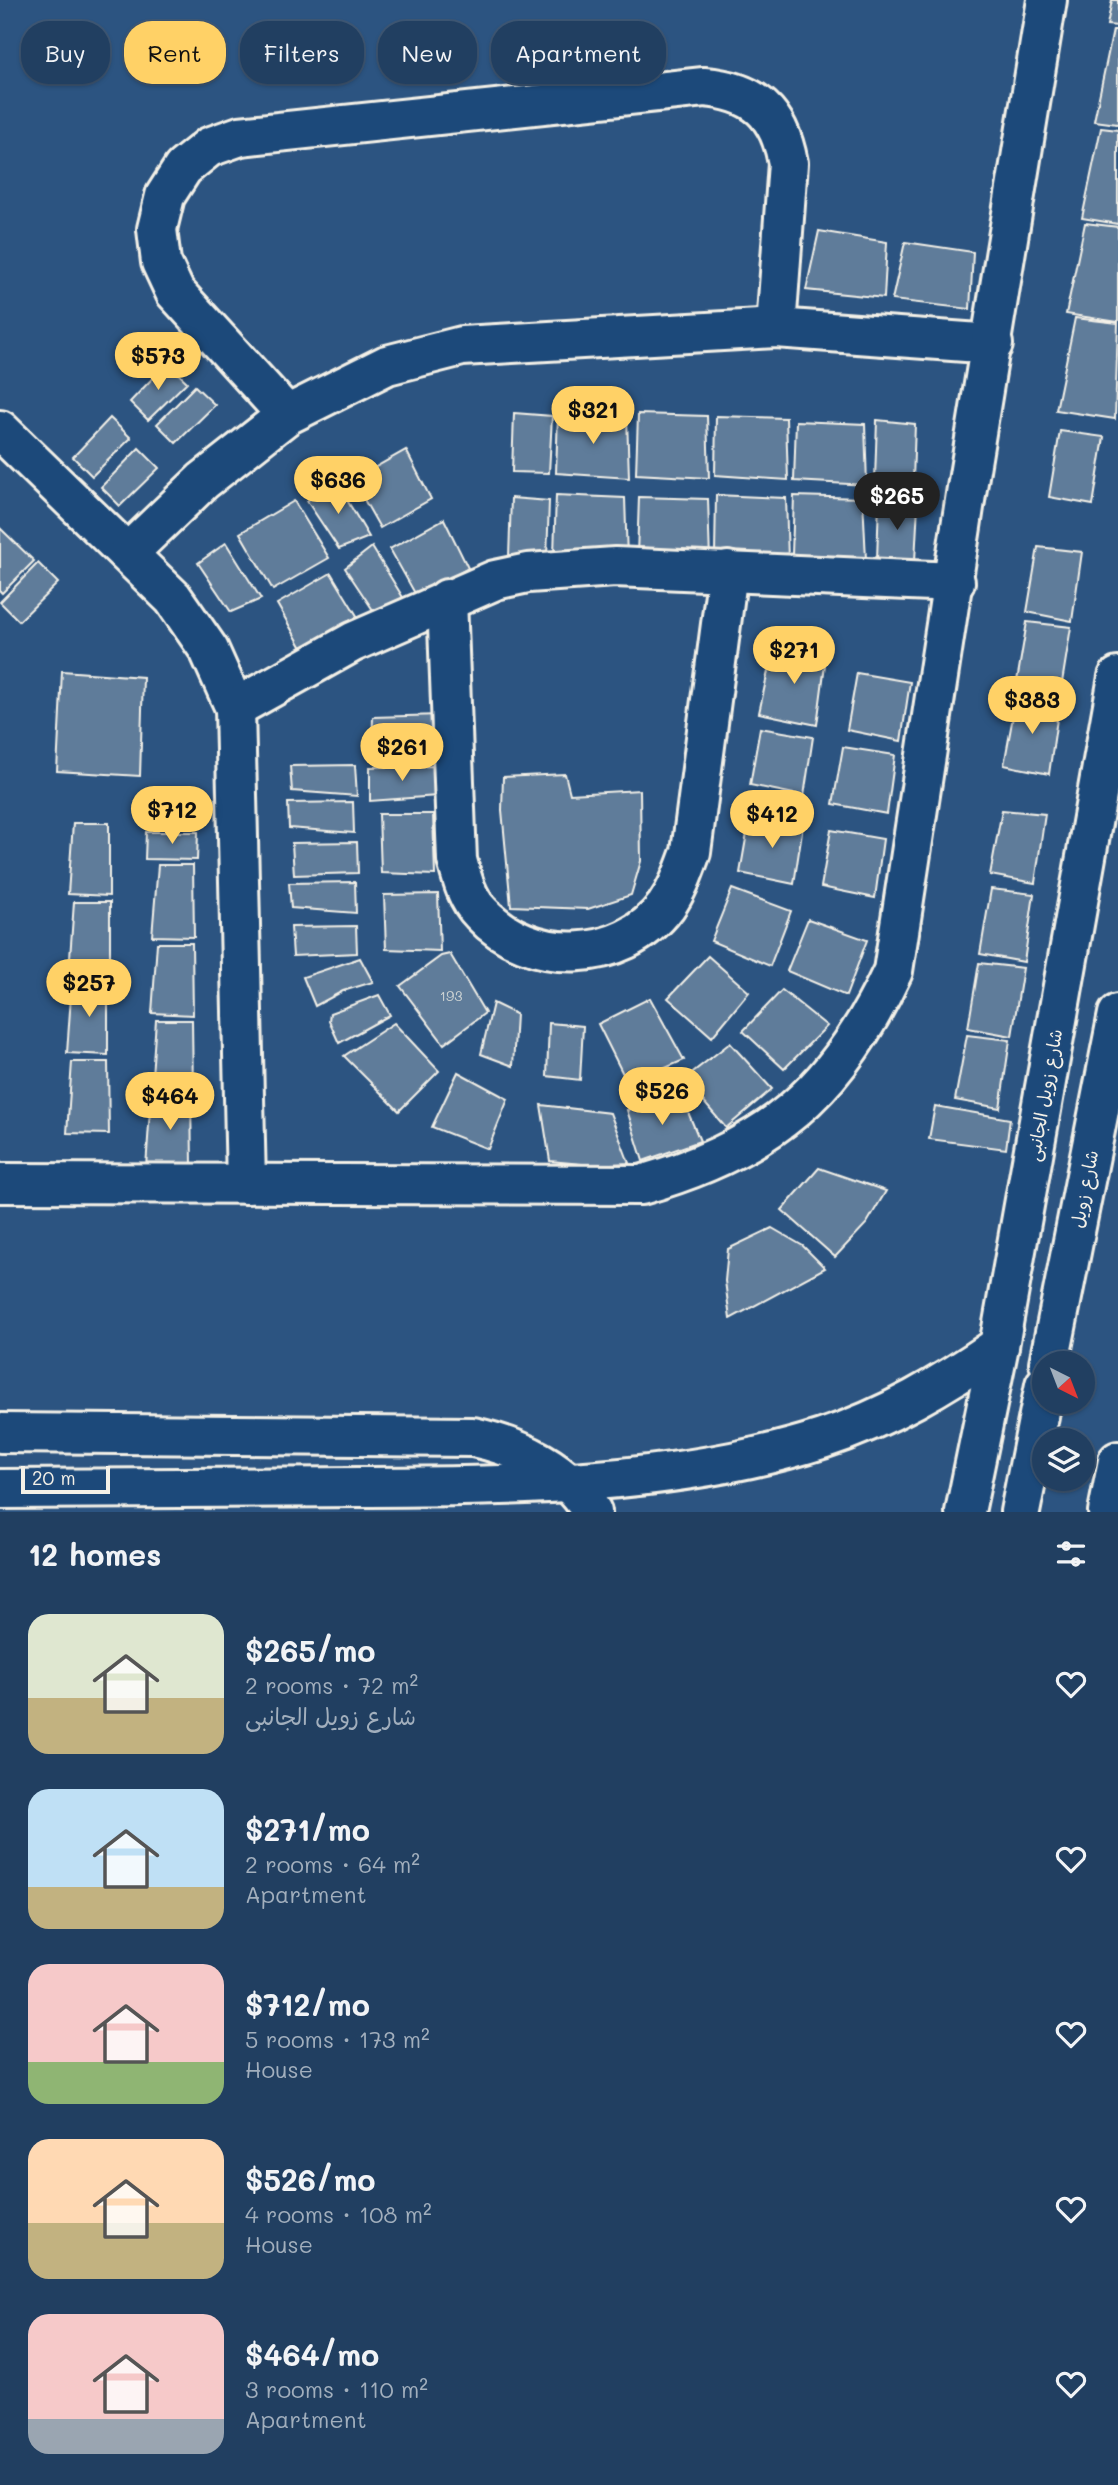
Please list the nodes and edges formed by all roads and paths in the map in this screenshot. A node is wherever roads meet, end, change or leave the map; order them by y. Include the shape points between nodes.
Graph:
1 (1047, 0) edge
2 (776, 328) junction
3 (993, 344) junction
4 (287, 415) junction
5 (0, 430) edge
6 (128, 553) junction
7 (728, 571) junction
8 (955, 583) junction
9 (447, 599) junction
10 (1118, 677) edge
11 (235, 708) junction
12 (1118, 1014) edge
13 (0, 1183) edge
14 (246, 1184) junction
15 (999, 1346) junction
16 (1051, 1351) edge
17 (1039, 1414) edge
18 (0, 1433) edge
19 (1118, 1461) edge
20 (565, 1482) junction
21 (0, 1489) edge
22 (592, 1512) edge
23 (965, 1512) edge
24 (1020, 1512) edge
25 (1108, 1512) edge

1 - 3 street
2 - 3 street
2 - 4 street via 462,346 387,365
2 - 4 street via 788,163 783,138 771,116 752,99 729,89 704,87 240,136 209,147 183,168 165,196 157,229 161,262 175,292
3 - 8 street
4 - 6 street via 203,481
5 - 6 street
6 - 11 street via 173,598 209,650
7 - 8 street
7 - 9 street via 615,567 528,573
7 - 9 street via 691,852 681,881 665,908 643,929 616,944 586,952 555,952 525,945 479,912 464,887 457,860
8 - 14 street via 893,971 873,1016 846,1057 794,1110 733,1152 689,1172 641,1185
9 - 11 street via 353,642
10 - 15 street, شارع زويل الجانبى
11 - 14 street
12 - 16 street, شارع زويل
13 - 14 street
15 - 20 street via 947,1382 887,1414 823,1439 745,1459
15 - 23 street, شارع زويل الجانبى
17 - 24 street
18 - 20 street via 473,1437 507,1445 538,1460
19 - 25 street
20 - 21 street
20 - 22 street

